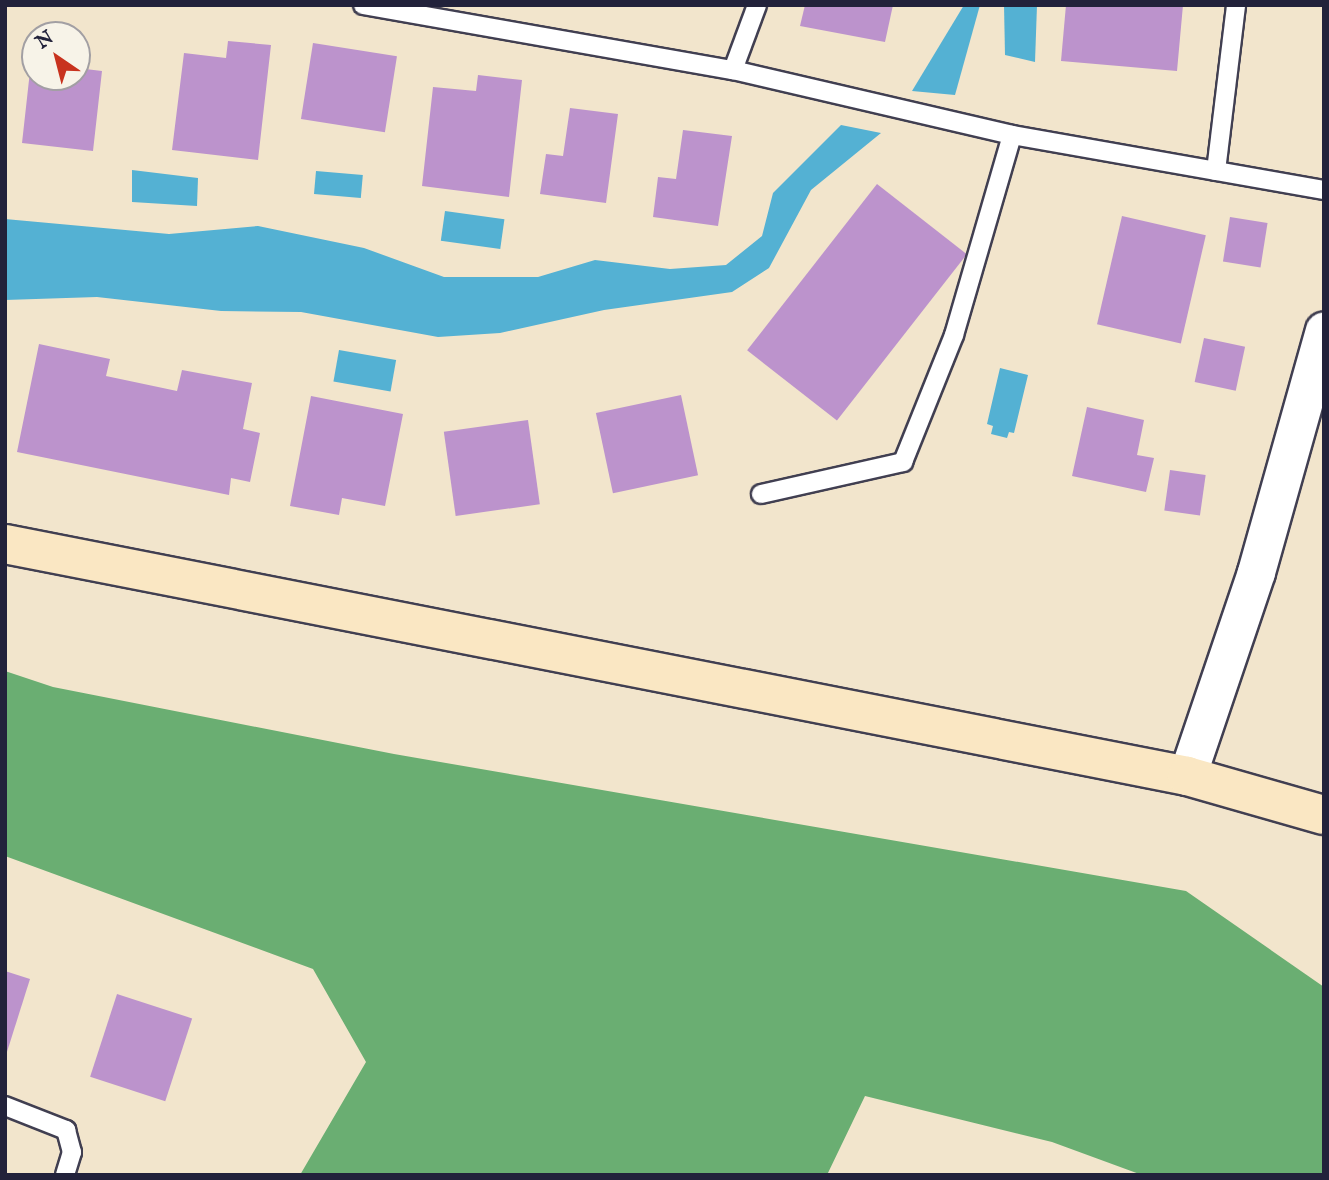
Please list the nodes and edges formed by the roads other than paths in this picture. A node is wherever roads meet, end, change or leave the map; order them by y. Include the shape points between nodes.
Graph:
1 (363, 5) edge
2 (757, 5) edge
3 (1236, 5) edge
4 (733, 70) junction
5 (1012, 135) junction
6 (1216, 171) junction
7 (1324, 190) edge
8 (1324, 330) edge
9 (761, 494) dead end
10 (5, 544) edge
11 (1187, 776) junction
12 (1324, 815) edge
13 (5, 1106) edge
14 (65, 1175) edge

1 - 4 lane
2 - 4 lane
3 - 6 lane
4 - 5 lane
5 - 6 lane
5 - 9 lane via 954,335 903,462
6 - 7 lane
8 - 11 street via 1256,572
10 - 11 street
11 - 12 street
13 - 14 lane via 66,1130 72,1152

